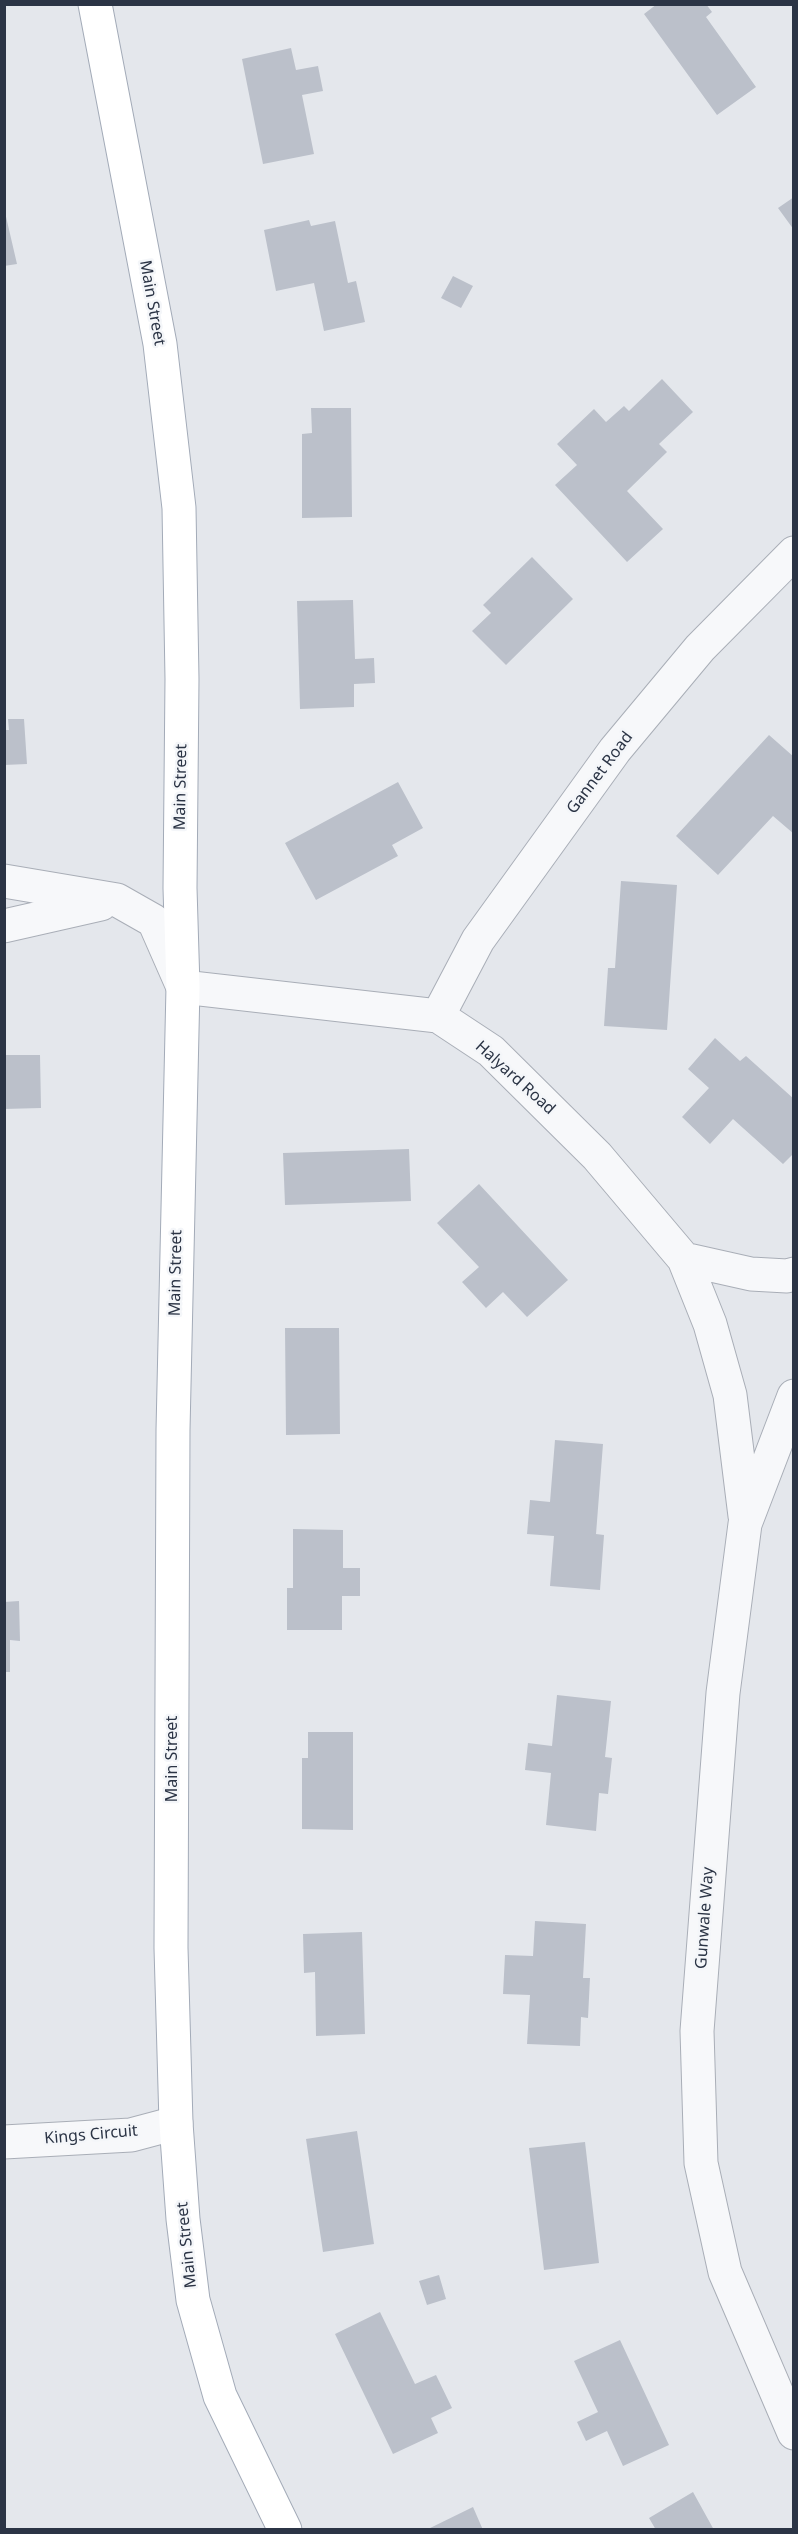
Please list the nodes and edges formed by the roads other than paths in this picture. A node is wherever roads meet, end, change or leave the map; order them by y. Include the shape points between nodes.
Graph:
1 (94, 4) edge
2 (794, 553) edge
3 (4, 881) edge
4 (117, 900) junction
5 (4, 926) edge
6 (183, 987) junction
7 (438, 1016) junction
8 (684, 1259) junction
9 (794, 1274) edge
10 (794, 1396) edge
11 (746, 1524) junction
12 (176, 2123) junction
13 (4, 2142) edge
14 (794, 2433) edge
15 (285, 2529) edge

1 - 6 main road, Main Street via 160,344 180,508
2 - 7 street, Gannet Road via 700,648 615,750 478,940
3 - 4 street
4 - 5 street
4 - 6 street via 154,921
6 - 7 street, Halyard Road
6 - 12 main road, Main Street via 173,1430 171,1948
7 - 8 street, Halyard Road via 491,1051 597,1156
8 - 9 street via 751,1274
8 - 11 street, Halyard Road via 710,1324 730,1395
10 - 11 street, Gunwale Way
11 - 14 street, Gunwale Way via 723,1694 705,1919 698,2031 701,2163 725,2272
12 - 13 street, Kings Circuit via 131,2135
12 - 15 main road, Main Street via 193,2300 220,2396

